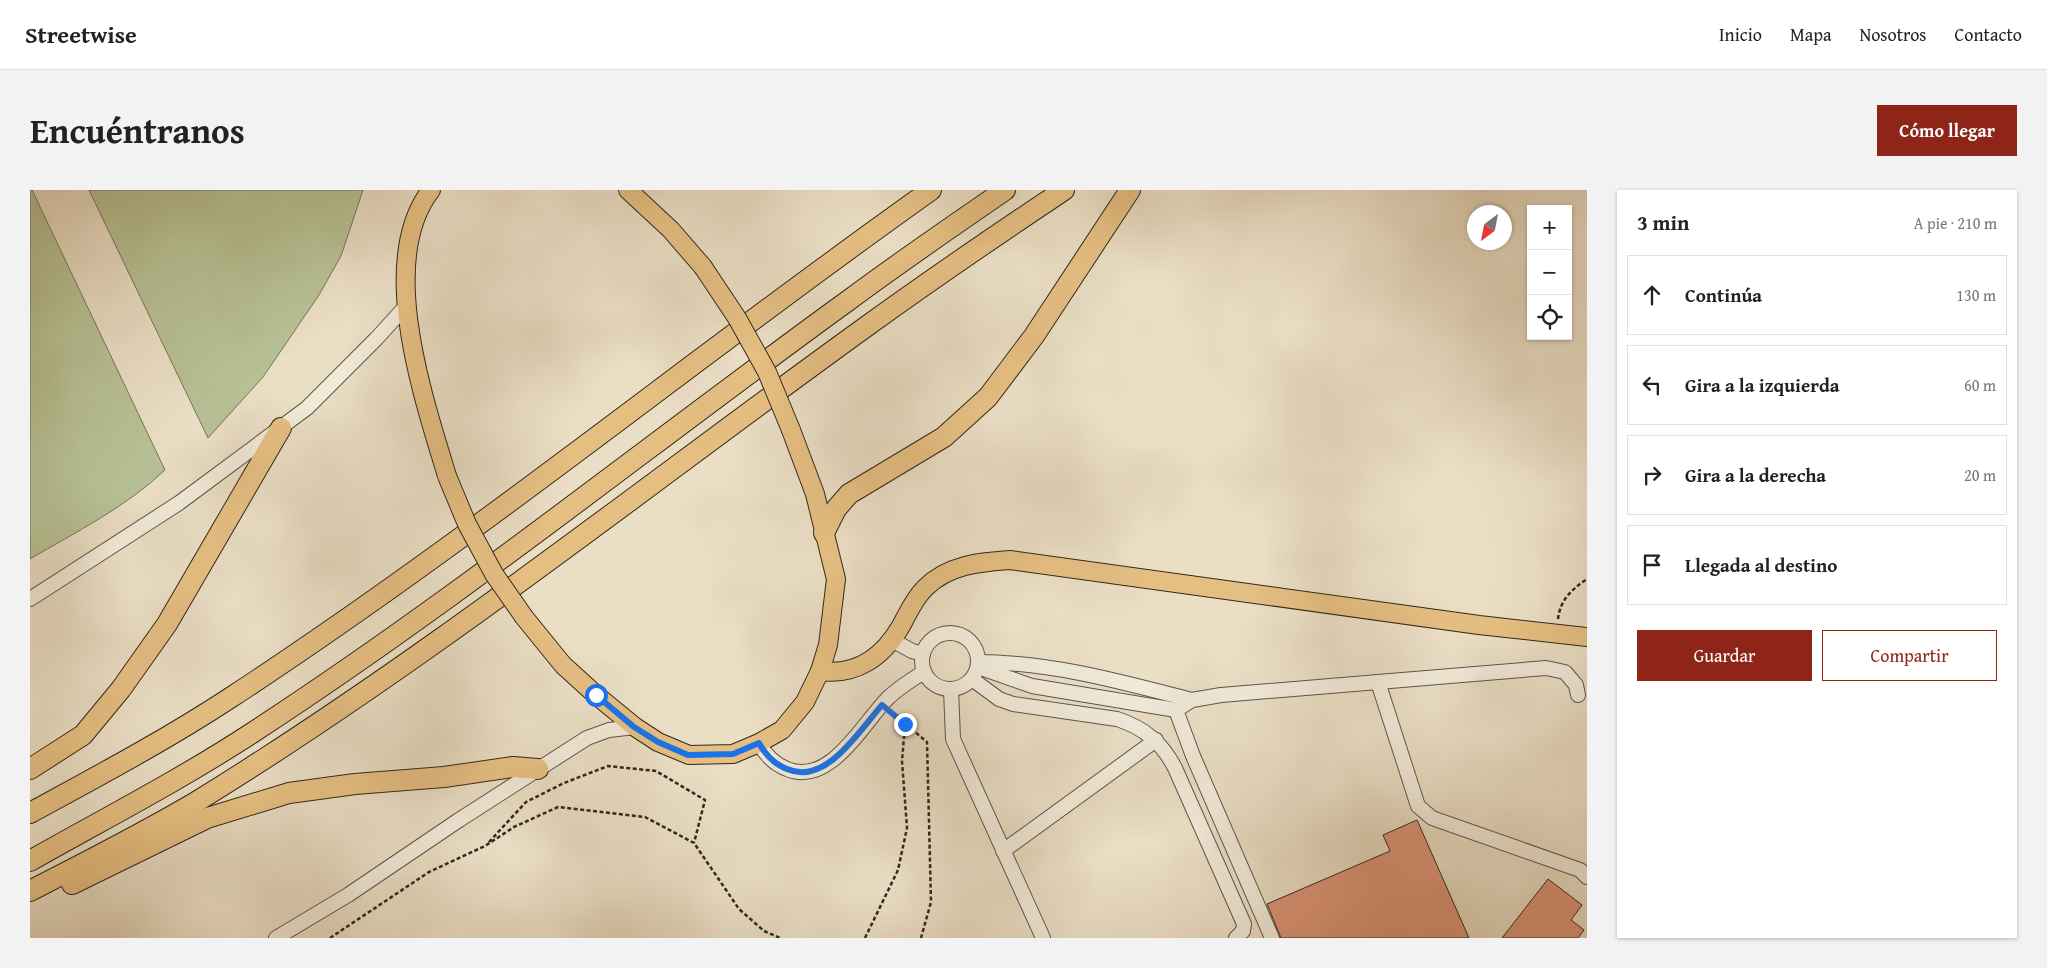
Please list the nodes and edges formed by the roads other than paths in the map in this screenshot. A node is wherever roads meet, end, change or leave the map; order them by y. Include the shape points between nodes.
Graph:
1 (431, 190) edge
2 (628, 190) edge
3 (914, 190) edge
4 (931, 190) edge
5 (1005, 190) edge
6 (1064, 190) edge
7 (1130, 190) edge
8 (821, 268) junction
9 (406, 306) junction
10 (281, 428) junction
11 (824, 533) junction
12 (30, 599) edge
13 (1587, 637) edge
14 (892, 640) junction
15 (923, 654) junction
16 (976, 670) junction
17 (820, 672) junction
18 (924, 672) junction
19 (1378, 682) junction
20 (951, 689) junction
21 (1578, 695) dead end
22 (1192, 700) junction
23 (1176, 710) junction
24 (634, 727) junction
25 (1156, 740) junction
26 (759, 743) junction
27 (30, 769) edge
28 (538, 769) junction
29 (30, 813) edge
30 (1003, 851) junction
31 (30, 861) edge
32 (1587, 877) edge
33 (30, 891) edge
34 (30, 905) edge
35 (276, 938) edge
36 (1043, 938) edge
37 (1236, 938) edge
38 (1272, 938) edge

1 - 9 main road via 410,231
2 - 11 main road, bridge via 671,230 703,267 737,318 767,372 791,430 815,494
3 - 8 highway
4 - 8 highway
5 - 31 highway via 850,299 477,578 367,656 250,734
6 - 33 highway via 870,324 495,602 385,677 194,803
7 - 11 highway via 1034,336 988,397 944,437 849,494 836,509
8 - 29 highway via 463,537 341,624 157,744
9 - 10 street via 308,408
9 - 24 main road, bridge via 413,350 447,476 494,574 524,617 564,664
10 - 12 street via 179,503
10 - 27 highway via 167,624 121,689 83,735
11 - 17 main road via 836,579 828,645
13 - 14 main road via 1478,625 1010,560 980,562 956,568 939,577 914,601
14 - 15 street
14 - 17 main road via 861,667 850,671
15 - 16 street via 933,639 950,633 959,634 973,645
15 - 18 street
16 - 20 street via 958,688
16 - 22 street via 1004,662 1098,676
16 - 23 street via 1032,686
16 - 25 street via 999,699 1118,719
17 - 26 main road via 805,702 782,730
18 - 20 street via 935,684
18 - 26 street via 898,689 834,760 822,768 805,773 788,770 766,755
19 - 21 street via 1546,668 1565,672 1576,685
19 - 22 street
19 - 32 street via 1418,806 1432,818 1580,870
20 - 30 street via 953,739
22 - 23 street
23 - 38 street
24 - 26 main road via 688,755 733,754
24 - 28 street via 609,730 587,738
25 - 30 street
25 - 37 street via 1175,768 1244,924 1243,932
28 - 34 highway via 513,766 444,777 290,793 207,818
28 - 35 street via 348,895
30 - 36 street

